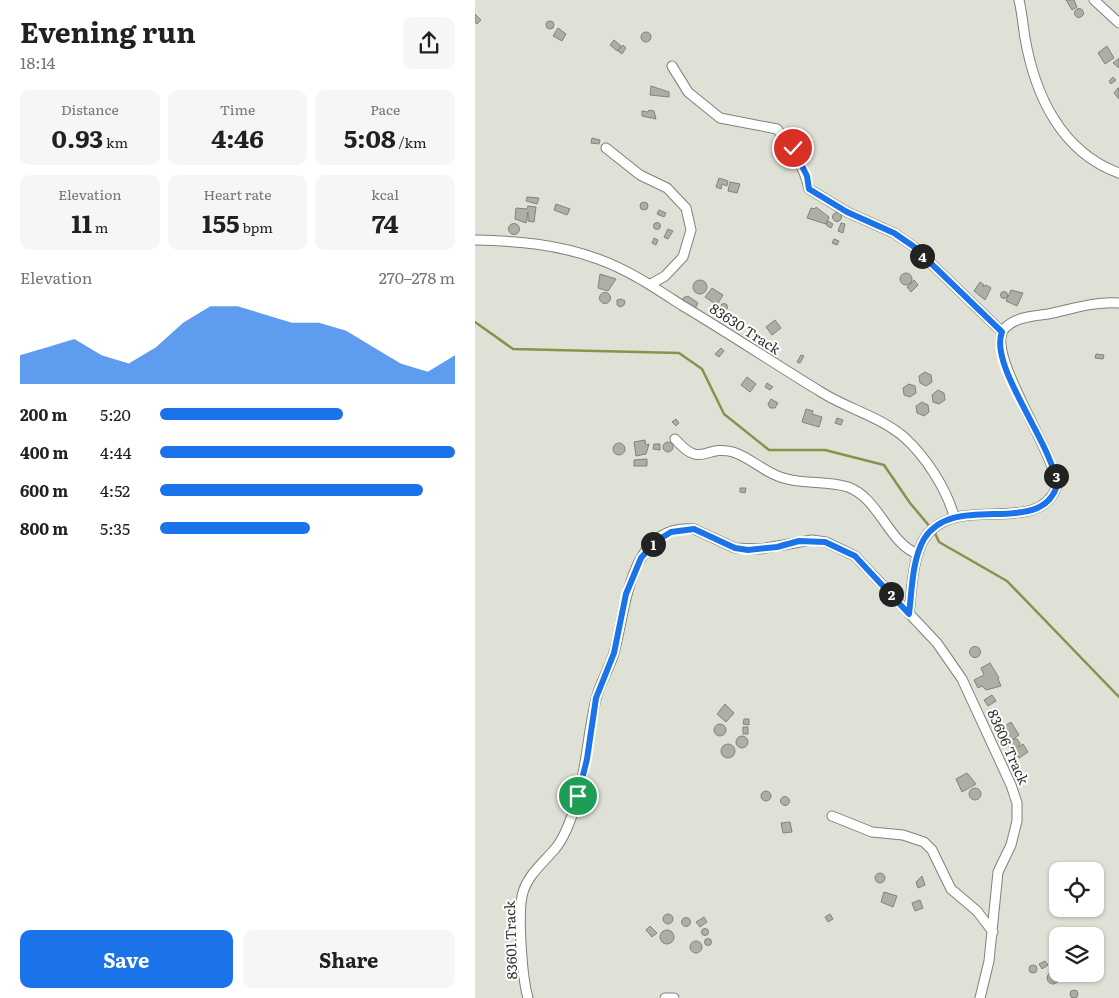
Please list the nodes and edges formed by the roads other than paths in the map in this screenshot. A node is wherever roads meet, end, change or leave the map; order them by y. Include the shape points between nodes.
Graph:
1 (1019, 0) edge
2 (1096, 1) edge
3 (1119, 23) edge
4 (672, 66) dead end
5 (606, 148) dead end
6 (1119, 173) edge
7 (475, 240) edge
8 (651, 284) junction
9 (1119, 303) edge
10 (1002, 332) junction
11 (675, 438) dead end
12 (954, 516) junction
13 (918, 554) junction
14 (909, 614) junction
15 (831, 816) dead end
16 (993, 932) junction
17 (529, 998) edge
18 (665, 998) edge
19 (674, 998) edge
20 (980, 998) edge

1 - 6 street via 1031,61 1051,116 1061,132 1081,152
2 - 3 street
4 - 10 street via 688,92 720,118 777,129 793,148 807,176 809,189 913,246
5 - 8 street via 640,175 667,188 686,208 691,230 683,257 665,276
7 - 8 street, 83630 Track via 565,247 632,272
8 - 12 street, 83630 Track via 834,400 884,422 917,450 951,503
9 - 10 street via 1094,303 1023,318 1011,322
10 - 12 street via 999,344 1005,363 1050,459 1057,486 1047,503 1028,512
11 - 13 street via 697,456 732,452 786,479 847,487 870,503 905,548
12 - 13 street via 933,529 923,540
13 - 14 street
14 - 16 street, 83606 Track via 937,643 962,679 1017,803 1015,832 998,872
14 - 17 street, 83601 Track via 855,556 825,542 799,541 748,550 735,548 688,528 671,532 647,550 626,594 614,653 596,698 587,759 573,814 564,835 529,879 522,898 521,940
15 - 16 street via 872,832 903,834 924,842 935,854 951,889 977,911
16 - 20 street, 83606 Track
18 - 19 street

